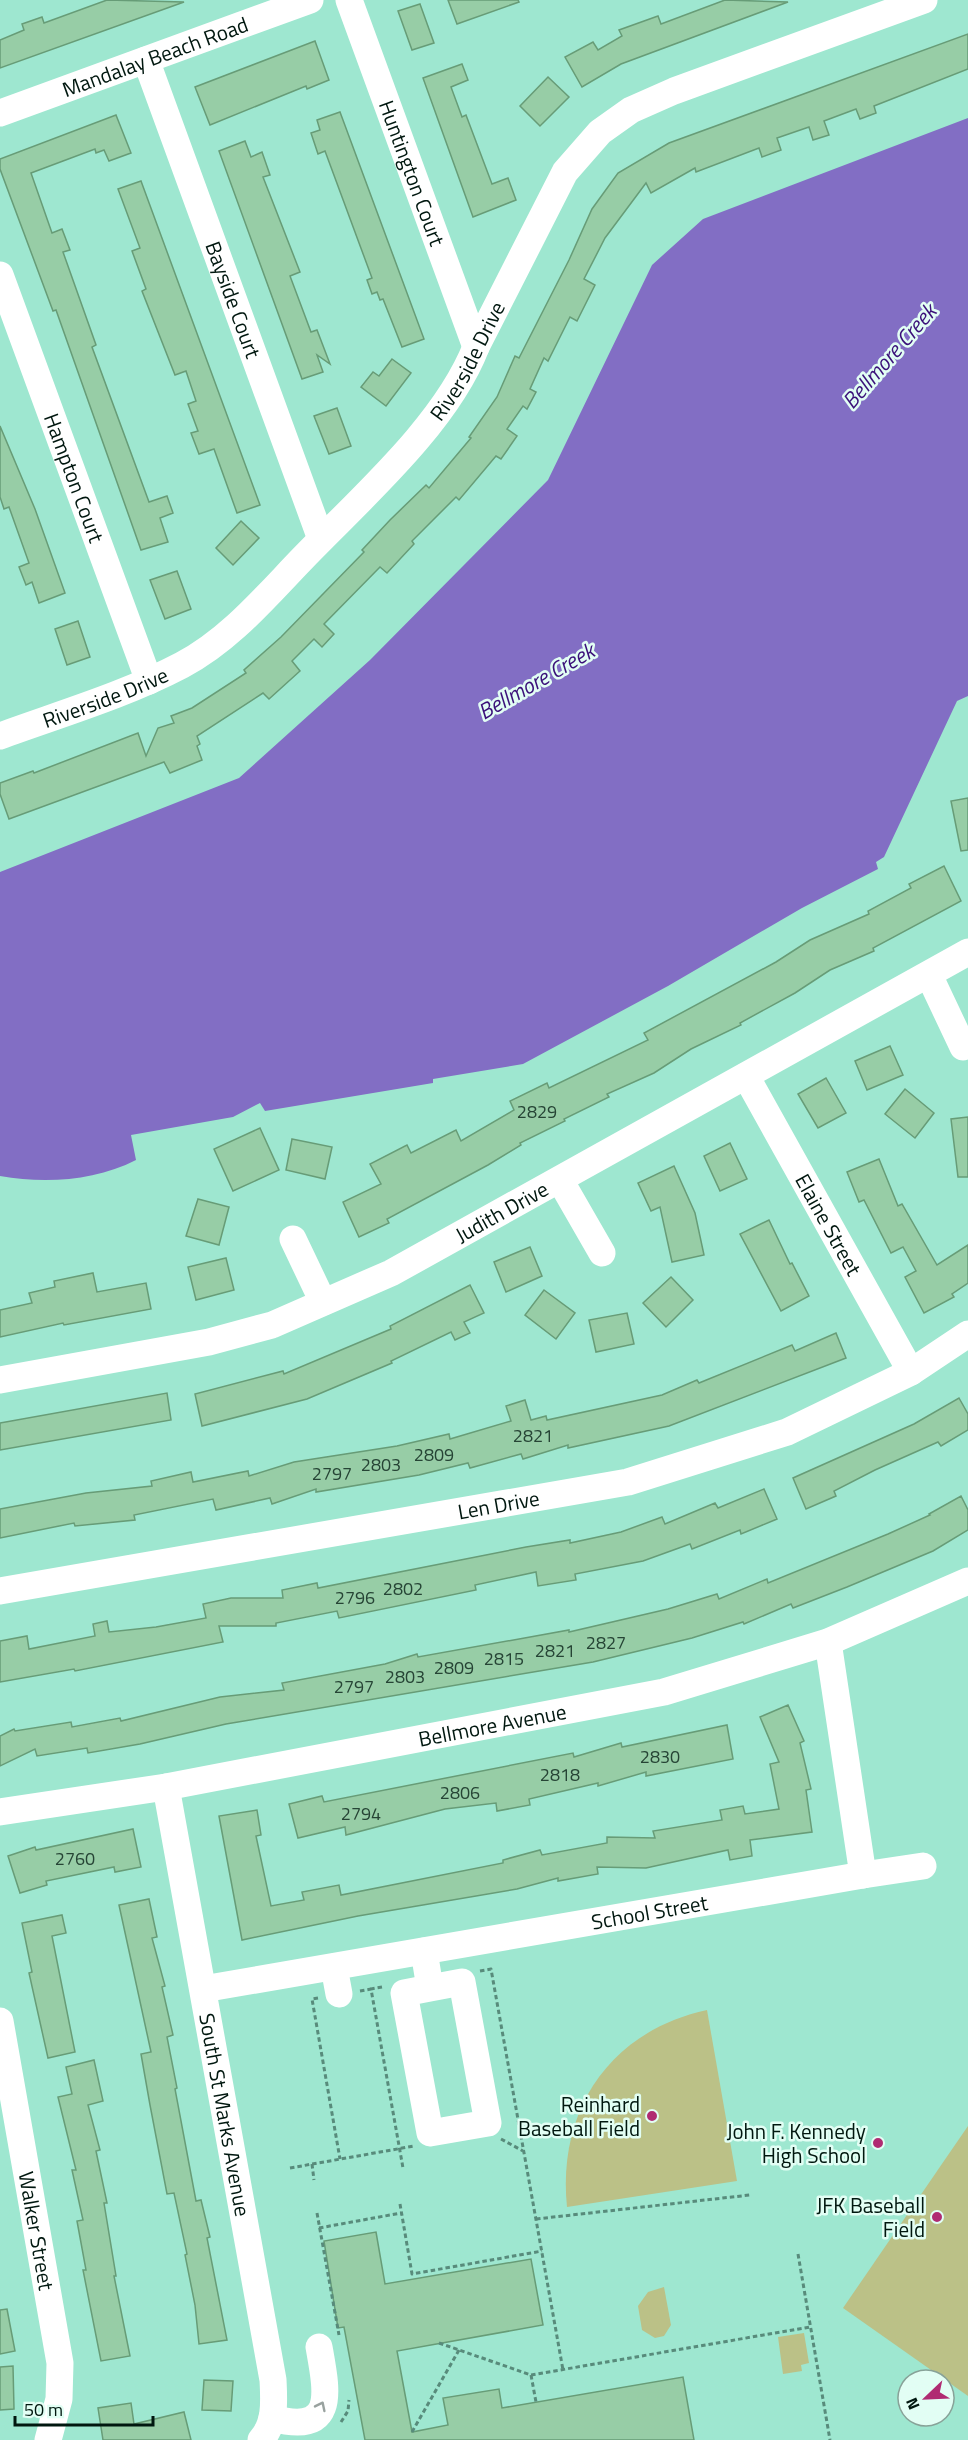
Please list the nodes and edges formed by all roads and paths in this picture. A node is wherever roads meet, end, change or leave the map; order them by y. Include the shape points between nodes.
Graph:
1 (310, 0) edge
2 (349, 0) edge
3 (924, 0) edge
4 (146, 60) junction
5 (0, 113) edge
6 (0, 275) edge
7 (476, 347) junction
8 (321, 539) junction
9 (149, 681) junction
10 (0, 736) edge
11 (968, 952) edge
12 (928, 975) junction
13 (963, 1047) dead end
14 (746, 1076) junction
15 (560, 1180) junction
16 (293, 1239) dead end
17 (602, 1253) dead end
18 (323, 1302) junction
19 (968, 1334) edge
20 (911, 1372) junction
21 (0, 1380) edge
22 (968, 1581) edge
23 (0, 1591) edge
24 (828, 1642) junction
25 (166, 1787) junction
26 (0, 1812) edge
27 (923, 1866) dead end
28 (863, 1875) junction
29 (424, 1951) junction
30 (334, 1967) junction
31 (462, 1982) junction
32 (430, 1988) junction
33 (203, 1989) junction
34 (371, 1989) junction
35 (404, 1993) junction
36 (339, 1994) junction
37 (0, 2021) edge
38 (499, 2137) dead end
39 (423, 2145) dead end
40 (400, 2149) junction
41 (524, 2151) junction
42 (340, 2159) junction
43 (312, 2164) junction
44 (290, 2168) dead end
45 (403, 2168) dead end
46 (314, 2180) dead end
47 (750, 2195) dead end
48 (400, 2204) dead end
49 (401, 2213) junction
50 (536, 2219) junction
51 (319, 2228) dead end
52 (542, 2251) junction
53 (798, 2254) dead end
54 (810, 2327) junction
55 (439, 2343) dead end
56 (319, 2347) dead end
57 (459, 2350) junction
58 (563, 2370) junction
59 (531, 2375) junction
60 (536, 2402) dead end
61 (267, 2429) edge
62 (412, 2432) dead end
63 (48, 2440) edge
64 (830, 2440) edge

1 - 4 street, Mandalay Beach Road
2 - 7 street, Huntington Court
3 - 7 street, Riverside Drive via 674,91 631,110 600,132 565,172
4 - 5 street, Mandalay Beach Road
4 - 8 street, Bayside Court
6 - 9 street, Hampton Court
7 - 8 street, Riverside Drive via 467,369 423,432
8 - 9 street, Riverside Drive via 232,630 184,664
9 - 10 street, Riverside Drive
11 - 12 street, Judith Drive
12 - 13 street
12 - 14 street, Judith Drive
14 - 15 street, Judith Drive
14 - 20 street, Elaine Street
15 - 17 street
15 - 18 street, Judith Drive via 391,1274
16 - 18 street
18 - 21 street, Judith Drive via 272,1325 209,1342
19 - 20 street, Len Drive
20 - 23 street, Len Drive via 787,1432 628,1482
22 - 24 street, Bellmore Avenue
24 - 25 street, Bellmore Avenue via 664,1692
24 - 28 street
25 - 26 street, Bellmore Avenue
25 - 33 street, South St Marks Avenue
27 - 28 street, School Street
28 - 29 street, School Street
29 - 30 street, School Street
29 - 32 street
30 - 33 street, School Street
30 - 36 street
31 - 32 street
31 - 35 street via 488,2122 430,2133
31 - 41 path via 471,1973 490,1969
32 - 35 street
33 - 61 street, South St Marks Avenue via 273,2380
34 - 35 path via 393,1985
34 - 36 path
34 - 40 path
36 - 42 path via 312,1999
37 - 63 street, Walker Street via 60,2363 59,2400
38 - 41 path
39 - 40 path
40 - 42 path
40 - 45 path
41 - 50 path
42 - 43 path
43 - 44 path
43 - 46 path
47 - 50 path
48 - 49 path
49 - 51 path
49 - 52 path via 412,2274
50 - 52 path
52 - 58 path
53 - 54 path
54 - 58 path
54 - 64 path
55 - 57 path
61 -> 56 street via 312,2420 322,2409 327,2393
57 - 59 path
57 - 62 path
58 - 59 path
59 - 60 path

